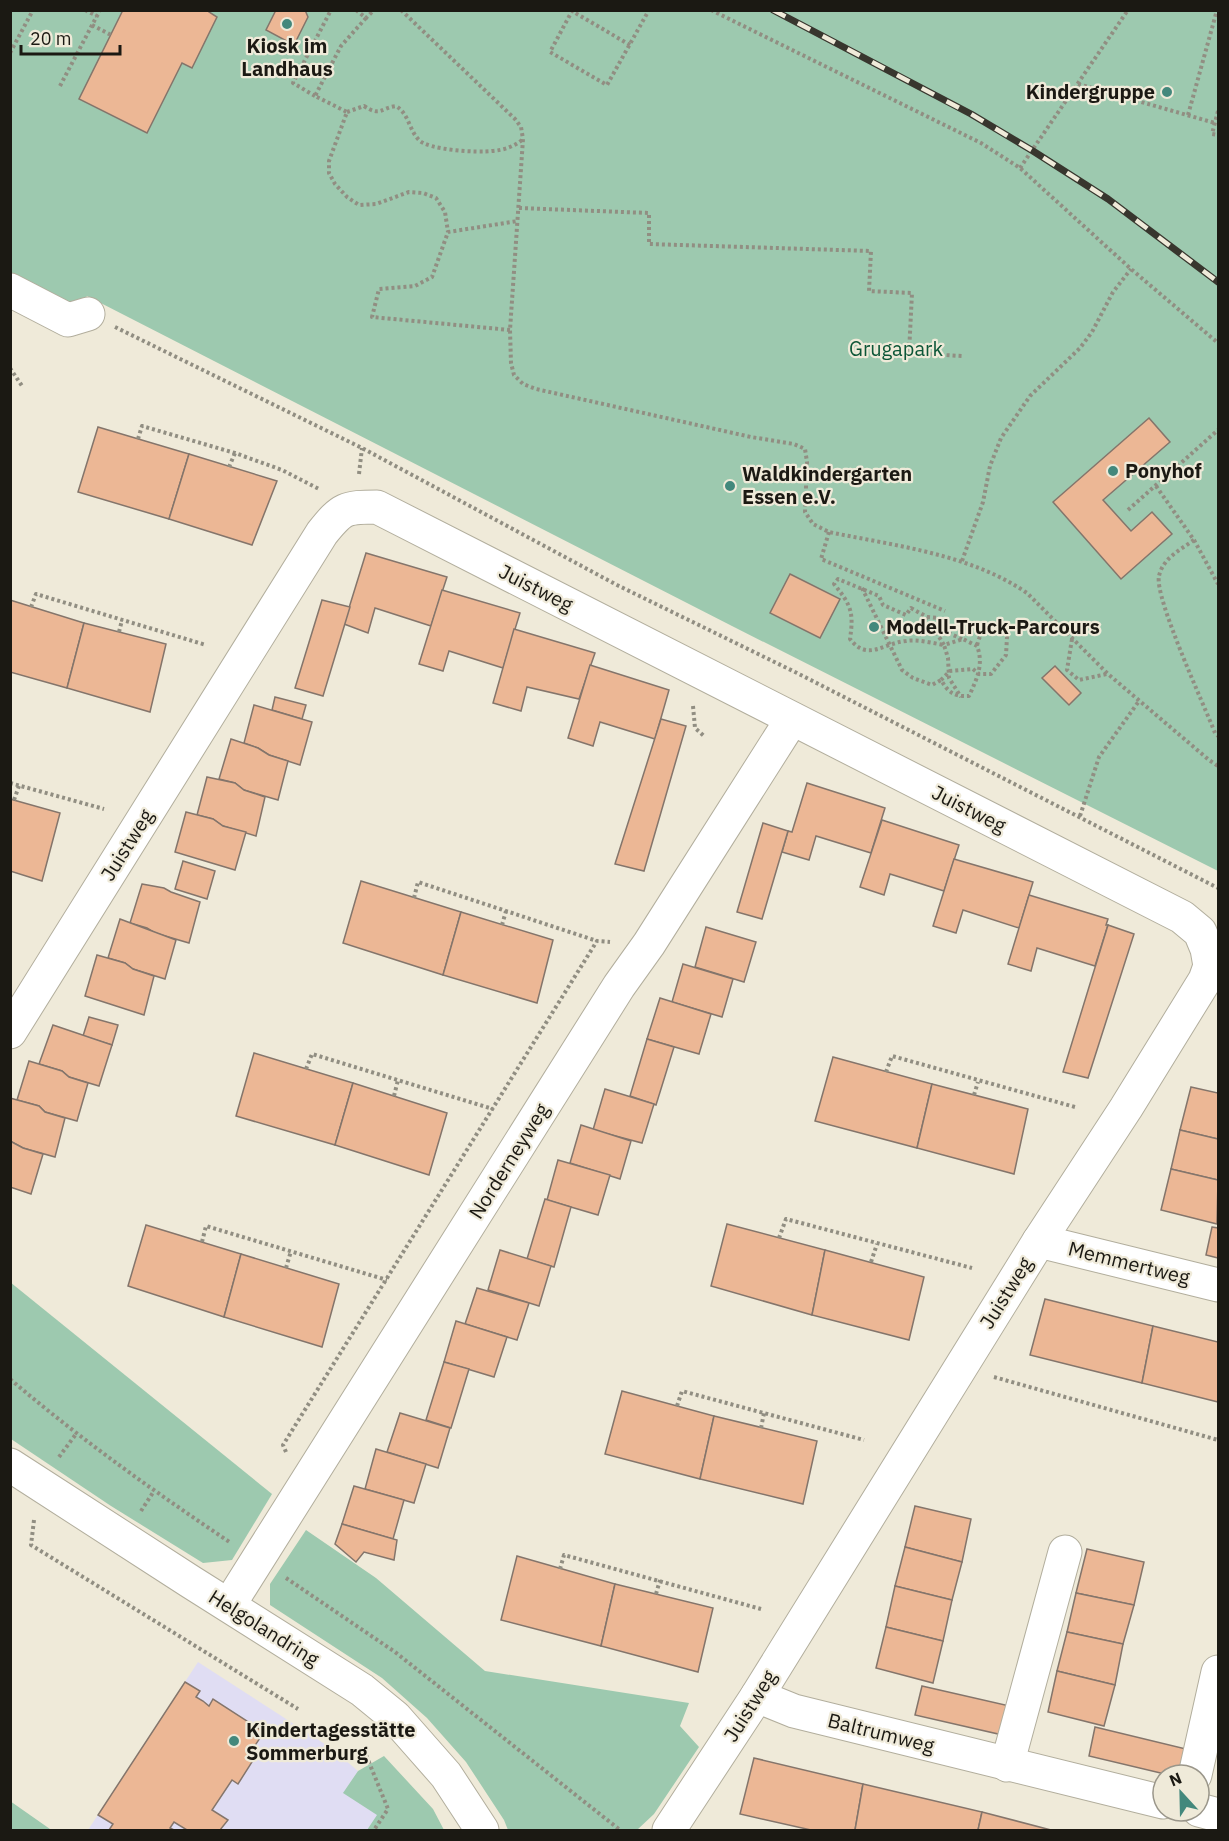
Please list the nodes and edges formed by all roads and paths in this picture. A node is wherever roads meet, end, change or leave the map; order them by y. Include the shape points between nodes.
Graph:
1 (33, 10) edge
2 (85, 10) edge
3 (100, 10) edge
4 (330, 10) edge
5 (356, 10) edge
6 (374, 10) edge
7 (401, 10) edge
8 (649, 10) edge
9 (711, 10) edge
10 (1128, 10) edge
11 (1217, 14) edge
12 (97, 16) junction
13 (366, 18) junction
14 (92, 25) junction
15 (111, 35) dead end
16 (630, 45) junction
17 (10, 53) edge
18 (1078, 84) junction
19 (60, 86) dead end
20 (315, 96) junction
21 (1218, 111) edge
22 (347, 112) junction
23 (1188, 115) junction
24 (1215, 123) junction
25 (1218, 135) edge
26 (523, 139) junction
27 (1020, 168) junction
28 (519, 208) junction
29 (518, 221) junction
30 (448, 232) junction
31 (1131, 268) junction
32 (10, 290) edge
33 (88, 314) joint
34 (510, 330) junction
35 (1218, 343) edge
36 (962, 356) dead end
37 (10, 368) edge
38 (22, 386) dead end
39 (1218, 430) edge
40 (138, 439) dead end
41 (235, 453) junction
42 (230, 467) dead end
43 (1156, 486) junction
44 (328, 494) dead end
45 (1128, 510) dead end
46 (829, 532) junction
47 (1194, 540) junction
48 (962, 561) junction
49 (1218, 584) edge
50 (862, 588) junction
51 (32, 606) dead end
52 (945, 611) dead end
53 (927, 617) junction
54 (122, 620) junction
55 (119, 632) dead end
56 (963, 639) junction
57 (1072, 639) junction
58 (206, 645) dead end
59 (891, 645) junction
60 (944, 645) junction
61 (977, 646) junction
62 (979, 674) junction
63 (1072, 674) junction
64 (1108, 674) junction
65 (1067, 678) dead end
66 (941, 680) junction
67 (961, 697) junction
68 (1139, 700) junction
69 (792, 719) junction
70 (1218, 736) edge
71 (1218, 766) edge
72 (10, 783) edge
73 (19, 786) junction
74 (14, 800) dead end
75 (104, 809) dead end
76 (1080, 816) junction
77 (1218, 888) edge
78 (414, 898) dead end
79 (506, 911) junction
80 (502, 925) dead end
81 (597, 941) dead end
82 (10, 1032) edge
83 (306, 1069) dead end
84 (886, 1072) dead end
85 (398, 1080) junction
86 (978, 1081) junction
87 (974, 1095) dead end
88 (394, 1096) dead end
89 (1075, 1107) dead end
90 (493, 1109) dead end
91 (779, 1238) dead end
92 (1039, 1241) junction
93 (202, 1242) dead end
94 (877, 1244) junction
95 (291, 1251) junction
96 (871, 1262) dead end
97 (286, 1268) dead end
98 (972, 1269) dead end
99 (387, 1280) dead end
100 (1218, 1285) edge
101 (958, 1370) junction
102 (10, 1379) edge
103 (677, 1406) dead end
104 (764, 1413) junction
105 (761, 1428) dead end
106 (76, 1434) junction
107 (864, 1440) dead end
108 (1218, 1440) edge
109 (20, 1477) edge
110 (154, 1491) junction
111 (138, 1515) dead end
112 (1065, 1552) dead end
113 (259, 1560) junction
114 (560, 1569) dead end
115 (660, 1580) junction
116 (657, 1594) dead end
117 (229, 1605) junction
118 (761, 1609) dead end
119 (1218, 1672) edge
120 (757, 1696) junction
121 (298, 1709) dead end
122 (364, 1750) dead end
123 (1198, 1763) edge
124 (1007, 1765) junction
125 (1151, 1799) edge
126 (374, 1830) edge
127 (482, 1830) edge
128 (620, 1830) edge
129 (669, 1830) edge

1 - 17 path
2 - 12 path
3 - 12 path
4 - 20 path via 293,83
5 - 13 path
6 - 13 path
7 - 26 path via 515,119
8 - 16 path
9 - 27 path via 981,143
10 - 18 path
11 - 23 path
12 - 14 path
13 - 20 path via 341,46
14 - 15 path
14 - 19 path
16 - 16 path via 607,86 550,52 573,11
18 - 23 path
18 - 27 path
20 - 22 path
21 - 24 path
22 - 26 path via 364,106 380,112 396,106 405,114 420,142 432,148 490,152 513,147
22 - 30 path via 329,162 335,184 359,205 376,204 409,192 436,198 445,212
23 - 24 path
24 - 25 path via 1212,134
26 - 28 path
27 - 31 path
28 - 29 path
28 - 36 path via 649,213 649,244 871,251 869,291 912,293 909,354
29 - 30 path
29 - 34 path
30 - 34 path via 432,277 415,286 379,289 372,317
31 - 35 path
31 - 48 path via 1080,348 1030,396 1001,438
32 - 33 street via 68,320
33 - 76 path via 362,448 617,585
34 - 46 path via 511,363 514,375 523,384 805,449 805,512 813,524
37 - 38 path
39 - 43 path
40 - 41 path via 142,426
41 - 42 path
41 - 44 path via 282,470
43 - 45 path
43 - 47 path
46 - 48 path
46 - 52 path via 821,559
47 - 49 path
47 - 70 path via 1164,564 1158,578 1164,606
48 - 57 path via 1027,593
50 - 53 path via 879,596 883,605 906,615 911,608
50 - 59 path
50 - 59 path via 838,579 834,584 849,603 850,639 856,648 870,651
51 - 54 path via 36,594
53 - 56 path via 938,618 944,631
53 - 60 path
54 - 55 path
54 - 58 path
56 - 60 path
56 - 61 path
57 - 63 path via 1067,670
57 - 64 path
59 - 60 path via 907,640
59 - 66 path via 902,670 913,678 932,685
60 - 67 path via 949,678
61 - 62 path via 981,656
61 - 62 path via 986,630 999,628 1007,637 1006,655 991,674
62 - 66 path, bridge via 973,669 950,671
62 - 67 path via 969,696
63 - 64 path via 1079,680
63 - 65 path
64 - 68 path
66 - 67 path via 949,692
68 - 71 path
68 - 76 path via 1099,757
69 - 82 street, Juistweg via 377,507 353,507 339,513 322,533
69 - 92 street, Juistweg via 1182,917 1200,932 1210,966 1205,980
69 - 113 street, Norderneyweg via 619,986
72 - 73 path
73 - 74 path
73 - 75 path
76 - 77 path
78 - 79 path via 418,882
79 - 80 path
79 - 81 path
83 - 85 path via 312,1054
84 - 86 path via 892,1056
85 - 88 path
85 - 90 path
86 - 87 path
86 - 89 path
91 - 94 path via 786,1219
92 - 100 street, Memmertweg
92 - 101 street, Juistweg
93 - 95 path via 206,1226
94 - 96 path
94 - 98 path
95 - 97 path
95 - 99 path
101 - 108 path via 1012,1380
101 - 120 street, Juistweg
102 - 106 path
103 - 104 path via 682,1391
104 - 105 path
104 - 107 path
106 - 109 path
106 - 110 path
109 - 117 street, Helgolandring
109 - 121 path via 31,1545
110 - 111 path
110 - 113 path
112 - 124 street
113 - 117 street, Norderneyweg
113 - 128 path via 395,1652
114 - 115 path via 564,1555
115 - 116 path
115 - 118 path
117 - 127 street, Helgolandring via 362,1689 395,1717 446,1775
119 - 123 street
120 - 124 street, Baltrumweg via 794,1711
120 - 129 street, Juistweg
122 - 126 path via 388,1809
124 - 125 street, Baltrumweg

